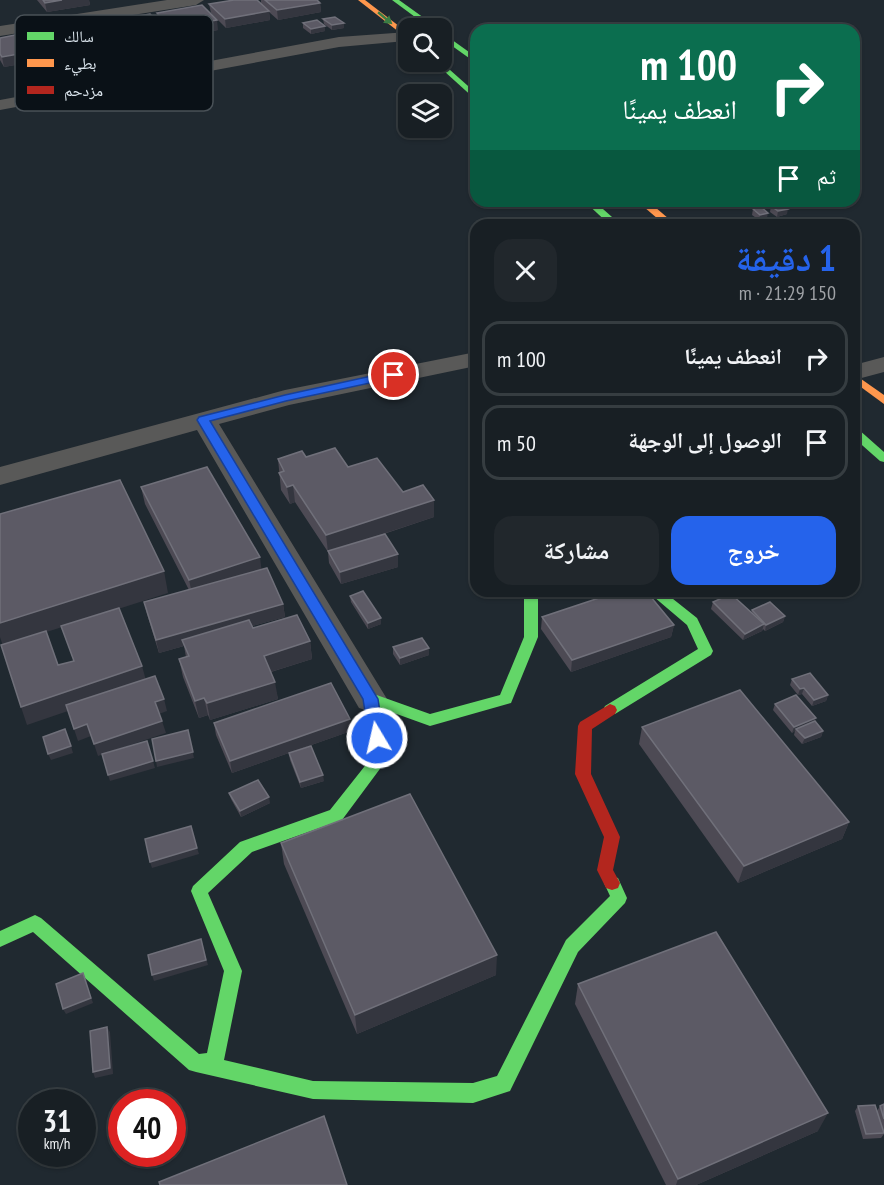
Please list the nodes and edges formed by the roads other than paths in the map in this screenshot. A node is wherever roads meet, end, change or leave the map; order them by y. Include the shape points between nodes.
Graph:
1 (196, 0) edge
2 (361, 0) edge
3 (394, 0) edge
4 (141, 4) edge
5 (84, 15) edge
6 (420, 18) edge
7 (15, 28) edge
8 (398, 30) edge
9 (0, 31) edge
10 (398, 38) edge
11 (452, 43) edge
12 (470, 57) edge
13 (213, 65) edge
14 (448, 72) edge
15 (470, 92) edge
16 (15, 102) edge
17 (0, 105) edge
18 (596, 207) edge
19 (649, 207) edge
20 (608, 219) edge
21 (664, 219) edge
22 (884, 364) edge
23 (470, 367) edge
24 (860, 373) edge
25 (860, 380) edge
26 (884, 401) edge
27 (203, 420) junction
28 (860, 437) edge
29 (884, 458) edge
30 (0, 476) edge
31 (532, 597) edge
32 (661, 597) edge
33 (371, 699) junction
34 (0, 939) edge
35 (196, 1063) junction

1 - 4 street
2 -> 8 street
3 - 6 street
4 - 5 street
7 - 9 street
10 - 13 street via 339,42
11 - 12 street
14 - 15 street
16 - 17 street
18 - 20 street
19 - 21 street
22 - 24 street
23 - 27 street via 285,398
25 - 26 street
27 - 30 street
27 - 33 street
28 - 29 street
31 - 33 street via 531,637 506,699 430,720
32 - 35 street via 692,622 706,651 585,726 583,774 612,837 605,870 619,898 572,946 503,1084 473,1093 313,1090
33 - 35 street via 380,758 336,815 246,847 199,891 233,971 214,1062
34 - 35 street via 35,924

